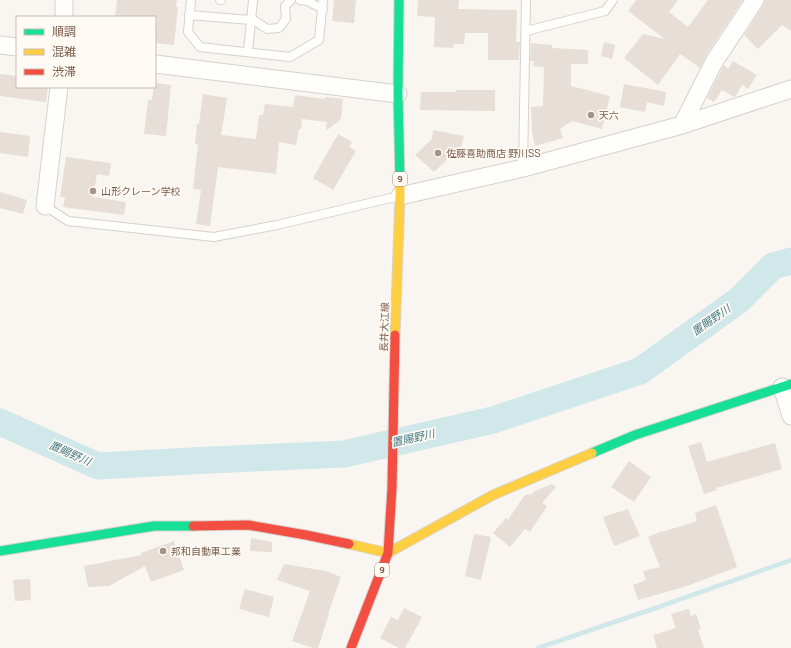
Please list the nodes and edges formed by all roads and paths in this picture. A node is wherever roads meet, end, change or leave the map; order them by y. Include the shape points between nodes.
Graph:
1 (64, 0) edge
2 (191, 0) edge
3 (253, 0) edge
4 (291, 0) edge
5 (300, 0) edge
6 (399, 0) edge
7 (526, 0) edge
8 (613, 0) edge
9 (755, 0) edge
10 (323, 4) edge
11 (190, 15) junction
12 (64, 16) edge
13 (251, 19) junction
14 (526, 31) junction
15 (0, 45) edge
16 (16, 47) edge
17 (248, 52) junction
18 (156, 64) edge
19 (59, 88) edge
20 (791, 89) edge
21 (398, 94) junction
22 (682, 125) junction
23 (523, 168) junction
24 (400, 196) junction
25 (45, 206) joint
26 (786, 386) edge
27 (791, 416) edge
28 (0, 551) edge
29 (388, 553) junction
30 (350, 648) edge

1 - 12 street
2 - 11 lane
3 - 13 lane
4 - 13 lane via 285,6 286,19 279,28 267,29
5 - 10 lane
6 - 21 street, 長井大江線 / 9
7 - 14 lane
8 - 14 lane via 605,11
9 - 22 street via 714,62
10 - 17 lane via 319,40 290,57
11 - 13 lane
11 - 17 lane via 188,32 200,46
13 - 17 lane
14 - 23 lane
15 - 16 street
18 - 21 street
19 - 25 street
20 - 22 street
21 - 24 street, 長井大江線 / 9
22 - 23 street
23 - 24 street
24 - 25 lane via 214,238 68,221
24 - 29 street, 長井大江線 / 9
26 - 27 street
26 - 29 street via 635,435 493,495
28 - 29 street via 154,526 248,525
29 - 30 street, 長井大江線 / 9

